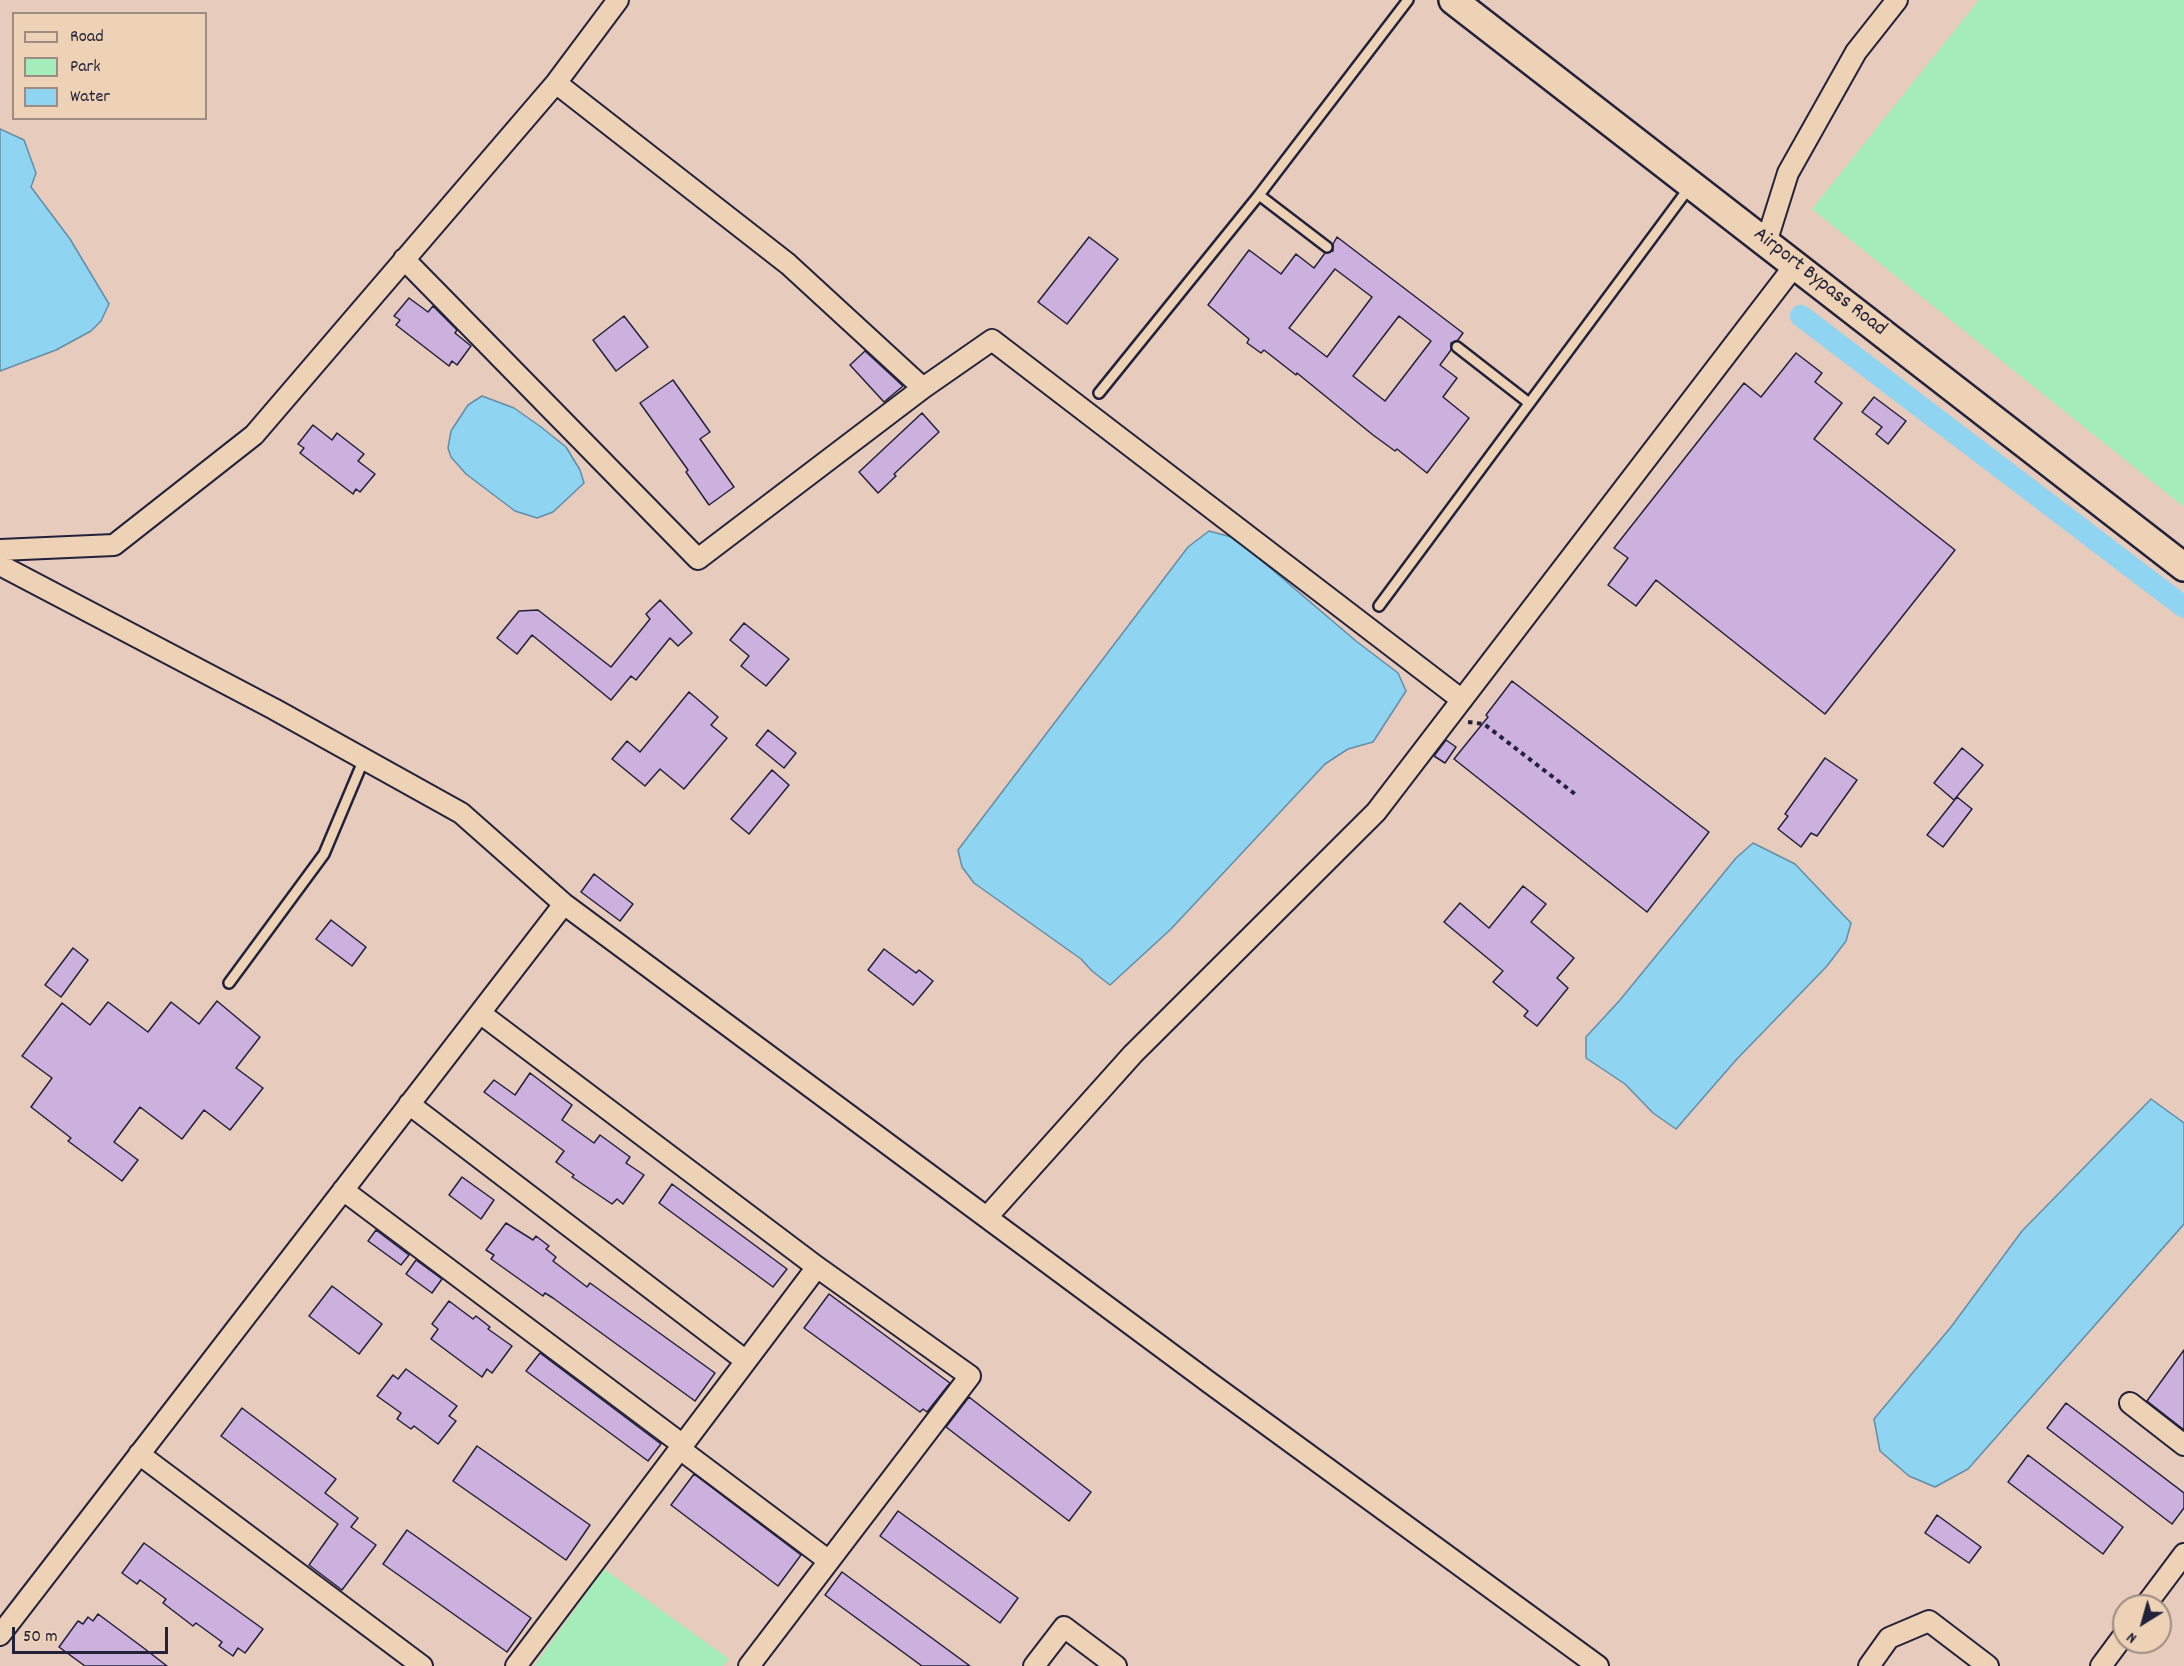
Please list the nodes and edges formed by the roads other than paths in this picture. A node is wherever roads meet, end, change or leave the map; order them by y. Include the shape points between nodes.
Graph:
1 (618, 0) edge
2 (1408, 0) edge
3 (1453, 0) edge
4 (1897, 0) edge
5 (556, 83) junction
6 (1259, 195) junction
7 (1683, 196) dead end
8 (1766, 243) junction
9 (1327, 247) dead end
10 (404, 259) junction
11 (1794, 265) junction
12 (1457, 347) dead end
13 (923, 388) junction
14 (1099, 393) dead end
15 (1530, 403) junction
16 (0, 549) edge
17 (0, 565) edge
18 (2184, 567) edge
19 (1379, 606) dead end
20 (1462, 700) junction
21 (364, 759) junction
22 (564, 904) junction
23 (229, 983) dead end
24 (480, 1013) junction
25 (409, 1104) junction
26 (343, 1190) junction
27 (987, 1217) junction
28 (817, 1267) junction
29 (746, 1361) junction
30 (2130, 1403) dead end
31 (2184, 1445) edge
32 (681, 1447) junction
33 (140, 1454) junction
34 (2184, 1554) edge
35 (829, 1562) junction
36 (2154, 1594) edge
37 (0, 1635) edge
38 (2112, 1650) edge
39 (422, 1666) edge
40 (516, 1666) edge
41 (749, 1666) edge
42 (1034, 1666) edge
43 (1116, 1666) edge
44 (1598, 1666) edge
45 (1869, 1666) edge
46 (1988, 1666) edge
47 (2100, 1666) edge

1 - 5 street
2 - 6 lane
3 - 8 street, Airport Bypass Road
4 - 8 street via 1856,52 1788,173
5 - 10 street
5 - 13 street via 788,264
6 - 9 lane
6 - 14 lane
7 - 15 lane
8 - 11 street, Airport Bypass Road
10 - 13 street via 698,559
10 - 16 street via 254,435 114,544
11 - 18 street, Airport Bypass Road
11 - 20 street
12 - 15 lane
13 - 20 street via 992,340
15 - 19 lane
17 - 21 street
20 - 27 street via 1376,812 1133,1054
21 - 22 street via 461,813
21 - 23 lane via 324,854
22 - 24 street
22 - 27 street
24 - 25 street
24 - 28 street
25 - 26 street
25 - 29 street
26 - 32 street
26 - 33 street
27 - 44 street
28 - 29 street
28 - 35 street via 970,1376
29 - 32 street
30 - 31 street
32 - 35 street
32 - 40 street
33 - 37 street
33 - 39 street
34 - 36 street
35 - 41 street
38 - 47 street
42 - 43 street via 1064,1627
45 - 46 street via 1889,1638 1929,1621

